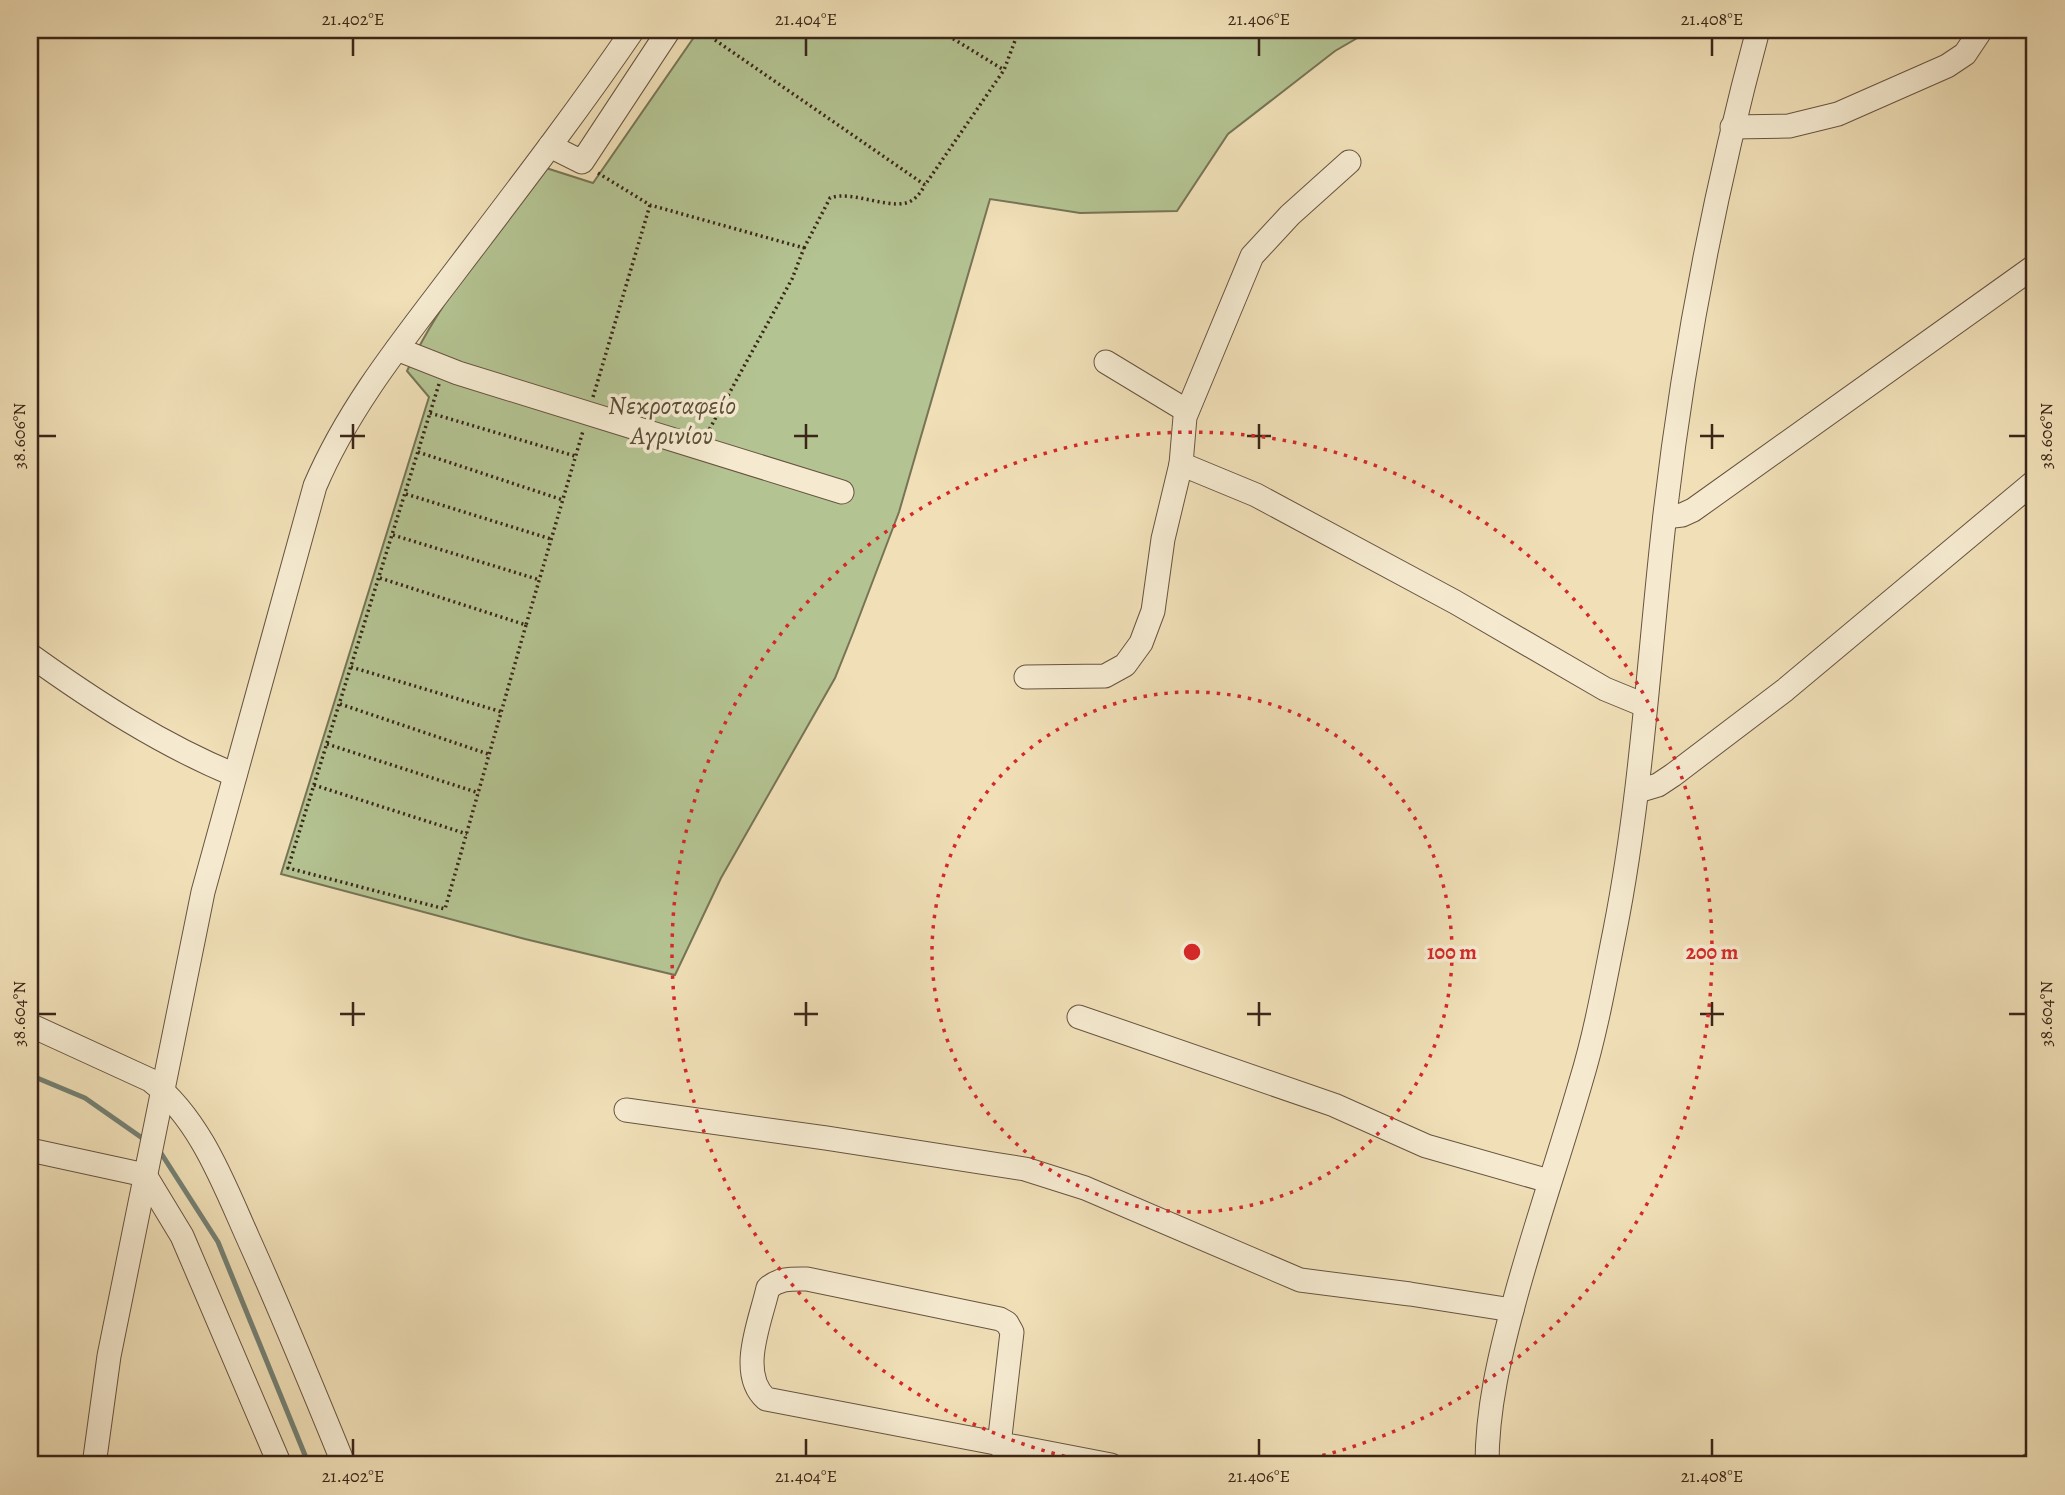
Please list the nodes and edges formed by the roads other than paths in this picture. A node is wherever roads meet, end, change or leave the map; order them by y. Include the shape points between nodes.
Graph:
1 (633, 30) edge
2 (669, 30) edge
3 (1758, 30) edge
4 (1981, 30) edge
5 (1732, 127) junction
6 (550, 146) junction
7 (1349, 162) dead end
8 (2032, 268) dead end
9 (397, 349) junction
10 (1106, 362) dead end
11 (1187, 411) junction
12 (1181, 464) junction
13 (2035, 481) edge
14 (842, 492) dead end
15 (1665, 517) junction
16 (30, 655) edge
17 (1026, 677) dead end
18 (1644, 705) junction
19 (235, 775) junction
20 (1638, 791) junction
21 (1079, 1017) dead end
22 (30, 1025) edge
23 (161, 1102) junction
24 (626, 1110) dead end
25 (30, 1150) edge
26 (148, 1165) junction
27 (1549, 1181) junction
28 (1512, 1310) junction
29 (999, 1444) junction
30 (2035, 1462) edge
31 (94, 1465) edge
32 (280, 1465) edge
33 (344, 1465) edge
34 (1111, 1465) edge
35 (1488, 1465) edge
36 (2030, 1465) edge

1 - 6 street
2 - 6 street via 582,162
3 - 5 street
4 - 5 street via 1965,54 1947,66 1838,114 1789,126
5 - 15 street via 1684,368
6 - 9 street
7 - 11 street via 1252,256
8 - 15 street via 1704,502 1687,513
9 - 14 street
9 - 19 street via 330,449 314,486
10 - 11 street
11 - 12 street
12 - 17 street via 1163,539 1151,621 1134,654 1119,670 1105,676
12 - 18 street via 1256,495 1605,689
13 - 20 street via 1785,690 1673,775
15 - 18 street
16 - 19 street via 194,758
18 - 20 street
19 - 23 street via 204,892
20 - 27 street via 1608,965 1582,1077
21 - 27 street via 1334,1105 1426,1146
22 - 23 street via 141,1075
23 - 26 street
23 - 33 street via 190,1123 218,1172
24 - 28 street via 1025,1169 1084,1188 1300,1280
25 - 26 street
26 - 31 street via 109,1356
26 - 32 street
27 - 28 street
28 - 35 street via 1494,1376
29 - 29 street via 766,1399 752,1380 752,1354 768,1288 786,1279 807,1279 1007,1323 1012,1332
29 - 34 street
30 - 36 street

